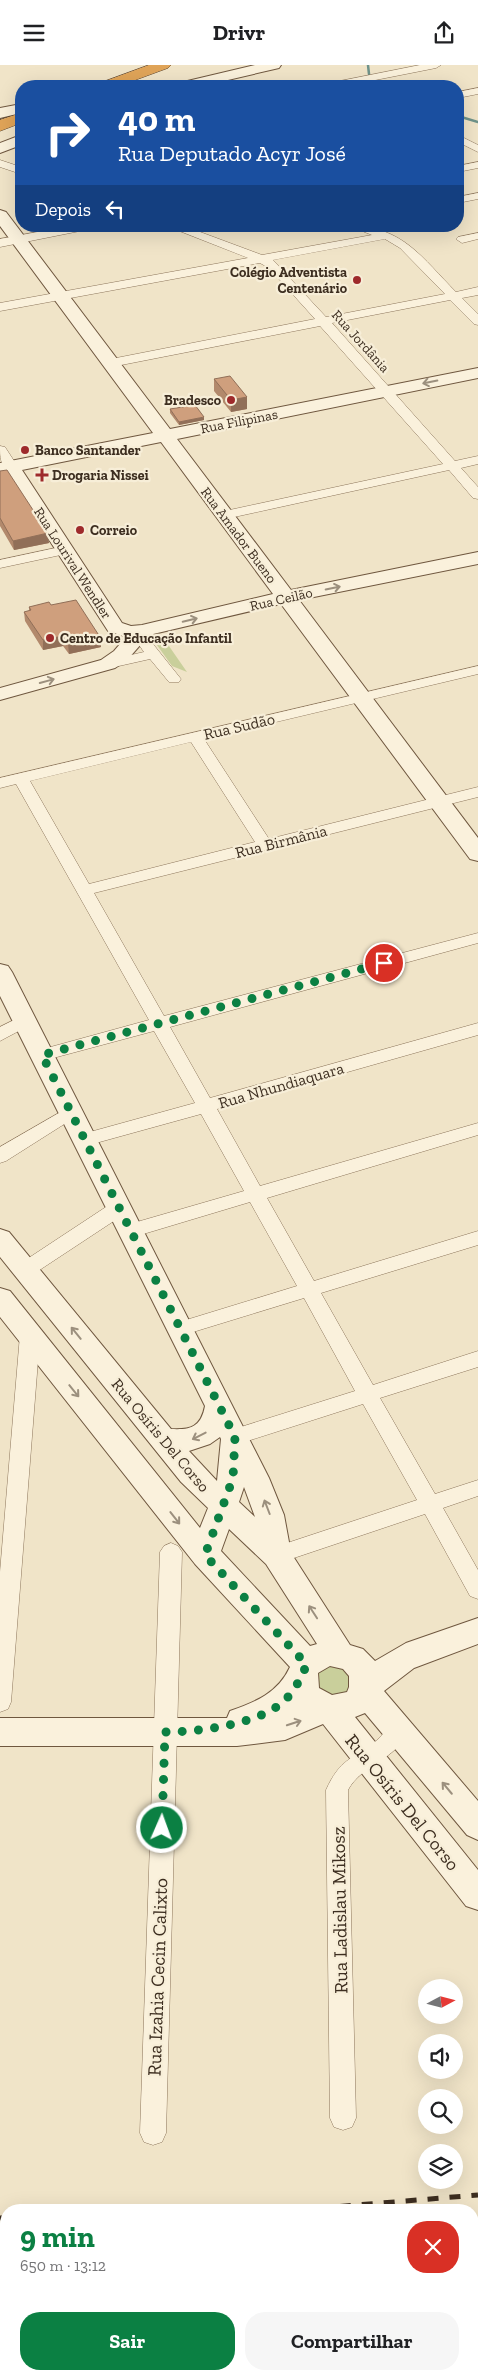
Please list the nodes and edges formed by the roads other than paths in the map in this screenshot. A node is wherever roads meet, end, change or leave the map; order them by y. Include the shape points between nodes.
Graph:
1 (163, 65) edge
2 (181, 65) edge
3 (274, 65) edge
4 (436, 65) edge
5 (411, 67) edge
6 (122, 80) edge
7 (140, 80) edge
8 (210, 80) edge
9 (359, 80) edge
10 (478, 91) edge
11 (464, 94) edge
12 (15, 110) edge
13 (0, 113) edge
14 (15, 120) edge
15 (0, 126) edge
16 (15, 127) edge
17 (0, 133) edge
18 (464, 141) edge
19 (15, 142) edge
20 (0, 148) edge
21 (478, 149) edge
22 (0, 163) edge
23 (478, 165) edge
24 (464, 168) edge
25 (15, 169) edge
26 (478, 196) edge
27 (464, 198) edge
28 (0, 215) edge
29 (57, 232) edge
30 (189, 232) edge
31 (373, 232) edge
32 (385, 236) junction
33 (478, 236) edge
34 (18, 239) junction
35 (462, 239) dead end
36 (0, 243) edge
37 (262, 259) junction
38 (478, 291) edge
39 (60, 296) junction
40 (454, 296) junction
41 (0, 307) edge
42 (478, 321) edge
43 (324, 322) junction
44 (111, 363) junction
45 (478, 373) edge
46 (386, 391) junction
47 (165, 436) junction
48 (0, 450) edge
49 (478, 460) edge
50 (452, 466) junction
51 (5, 468) edge
52 (478, 495) edge
53 (225, 515) junction
54 (65, 550) junction
55 (478, 558) edge
56 (0, 564) edge
57 (286, 597) junction
58 (142, 631) junction
59 (153, 654) junction
60 (98, 667) junction
61 (478, 670) edge
62 (174, 679) dead end
63 (0, 694) edge
64 (361, 697) junction
65 (195, 737) junction
66 (21, 778) junction
67 (0, 783) edge
68 (478, 792) edge
69 (439, 801) junction
70 (265, 845) junction
71 (478, 854) edge
72 (84, 890) junction
73 (478, 938) edge
74 (0, 972) edge
75 (24, 1021) junction
76 (159, 1023) junction
77 (478, 1029) edge
78 (0, 1035) edge
79 (42, 1055) junction
80 (206, 1106) junction
81 (71, 1112) junction
82 (478, 1129) edge
83 (85, 1140) junction
84 (0, 1156) edge
85 (255, 1194) junction
86 (125, 1219) junction
87 (0, 1239) edge
88 (478, 1239) edge
89 (25, 1269) junction
90 (309, 1290) junction
91 (0, 1298) edge
92 (180, 1329) junction
93 (478, 1359) edge
94 (40, 1367) junction
95 (368, 1395) junction
96 (219, 1406) junction
97 (235, 1437) junction
98 (162, 1439) junction
99 (478, 1487) edge
100 (223, 1504) junction
101 (429, 1504) junction
102 (171, 1552) dead end
103 (205, 1555) junction
104 (276, 1555) junction
105 (478, 1590) edge
106 (478, 1631) edge
107 (346, 1655) junction
108 (404, 1657) junction
109 (305, 1672) junction
110 (365, 1690) junction
111 (0, 1702) edge
112 (329, 1708) junction
113 (398, 1730) junction
114 (0, 1732) edge
115 (180, 1732) junction
116 (369, 1758) junction
117 (478, 1825) edge
118 (478, 1895) edge
119 (343, 2118) dead end
120 (152, 2133) dead end

1 - 6 highway
2 - 7 highway
3 - 8 street
4 - 5 street
5 - 9 street
10 - 11 street
12 - 13 street
14 - 15 highway
16 - 17 highway
18 - 21 street
19 - 20 street
22 - 25 street
23 - 24 street
26 - 27 street
28 - 34 street, Rua Amador Bueno
29 - 34 street
30 - 37 street, Rua Jordânia
31 - 32 street
32 - 37 street
32 - 40 street via 404,246
33 - 35 street
34 - 36 street
34 - 39 street, Rua Amador Bueno
37 - 39 street
37 - 43 street, Rua Jordânia via 273,265
38 - 40 street
39 - 41 street
39 - 44 street, Rua Amador Bueno
40 - 42 street
40 - 43 street
43 - 44 street
43 - 46 street, Rua Jordânia
44 - 47 street, Rua Amador Bueno
45 -> 46 street, Rua Filipinas
46 - 47 street, Rua Filipinas
46 - 50 street, Rua Jordânia
47 - 51 street, Rua Filipinas
47 - 53 street, Rua Amador Bueno
48 - 51 street, Rua Lourival Wendler
49 - 50 street
50 - 52 street, Rua Jordânia
50 - 53 street
51 - 54 street, Rua Lourival Wendler
53 - 57 street, Rua Amador Bueno
54 - 56 street
54 - 58 street, Rua Lourival Wendler via 115,627
57 -> 55 street, Rua Ceilão
58 -> 57 street, Rua Ceilão
57 - 64 street, Rua Amador Bueno
58 - 59 street
58 - 60 street via 116,660
59 - 60 street
59 - 62 street
63 -> 60 street
61 - 64 street, Rua Sudão
64 - 65 street, Rua Sudão
64 - 69 street, Rua Amador Bueno
65 - 66 street, Rua Sudão
65 - 70 street
66 - 67 street, Rua Sudão
66 - 72 street
68 - 69 street, Rua Birmânia
69 - 70 street, Rua Birmânia
69 - 71 street, Rua Amador Bueno
70 - 72 street, Rua Birmânia
72 - 76 street
73 - 76 street
74 - 75 street
75 - 78 street
75 - 79 street
76 - 79 street
76 - 80 street
77 - 80 street, Rua Nhundiaquara
79 - 81 street
80 - 83 street, Rua Nhundiaquara
80 - 85 street
81 - 83 street
81 - 84 street
82 - 85 street
83 - 86 street
85 - 86 street
85 - 90 street
86 - 89 street
86 - 92 street
87 - 89 street, Rua Osíris Del Corso
88 - 90 street
98 -> 89 street, Rua Osíris Del Corso
90 - 92 street
90 - 95 street
91 - 94 street via 30,1335
92 - 96 street
93 - 95 street
94 -> 103 street
94 - 111 street
95 - 97 street
95 - 101 street
96 - 97 street
96 -> 98 street via 215,1423 203,1436 190,1441
97 - 100 street via 233,1478
104 -> 97 street via 276,1533 269,1509
98 - 100 street, Rua Osíris Del Corso via 191,1474
99 - 101 street
100 - 103 street
100 - 104 street, Rua Osíris Del Corso
101 - 104 street
101 - 105 street
102 - 115 street, Rua Izahia Cecin Calixto
103 - 109 street
107 -> 104 street, Rua Osíris Del Corso
106 - 108 street
107 - 108 street
107 - 109 street via 321,1655
107 - 110 street via 365,1672
108 - 110 street via 377,1676
109 - 112 street via 306,1695 320,1706
109 - 115 street via 287,1698 265,1713
110 - 112 street via 347,1707
110 - 113 street
115 -> 112 street via 263,1730 303,1720
112 - 116 street, Rua Osíris Del Corso
113 - 116 street, Rua Ladislau Mikosz via 391,1743
117 -> 113 street
114 - 115 street
115 - 120 street, Rua Izahia Cecin Calixto
116 - 118 street, Rua Osíris Del Corso
116 - 119 street, Rua Ladislau Mikosz via 349,1770 337,1790

